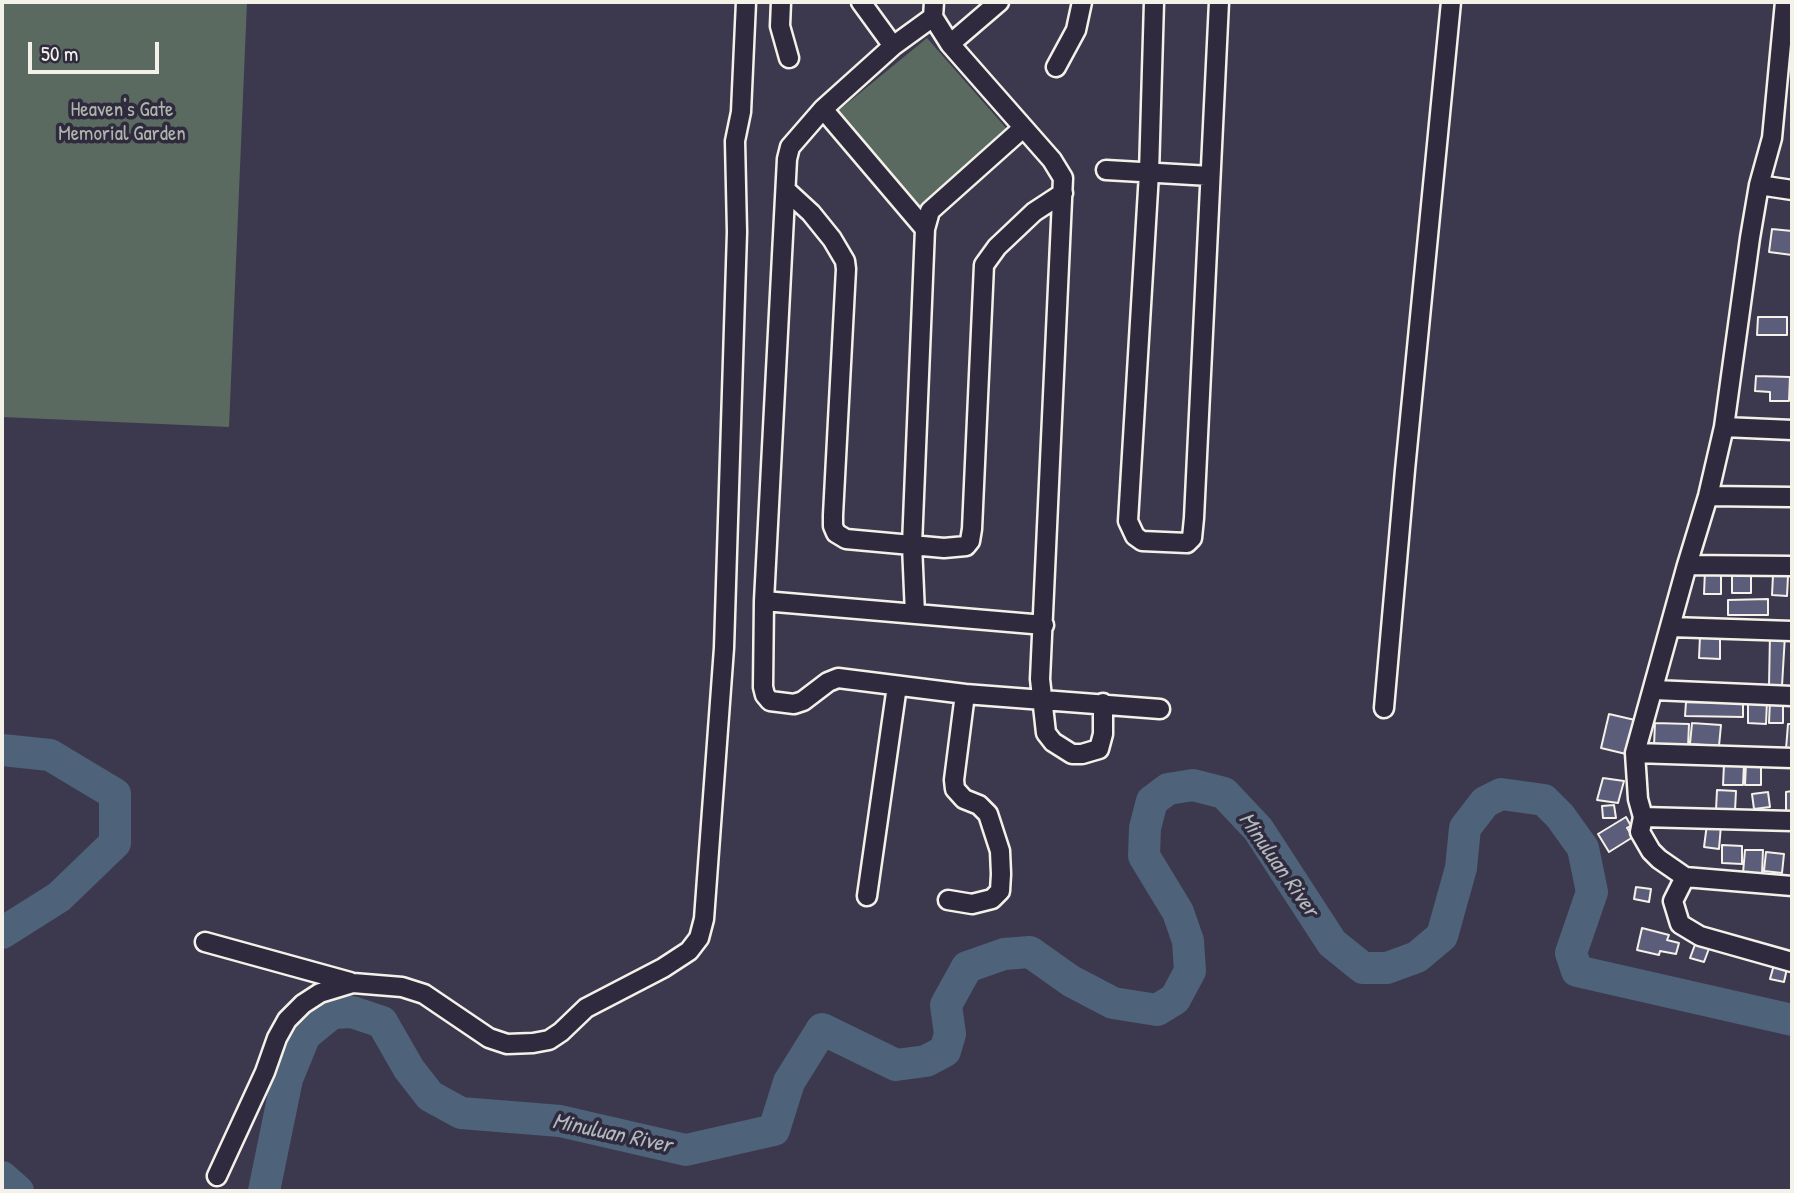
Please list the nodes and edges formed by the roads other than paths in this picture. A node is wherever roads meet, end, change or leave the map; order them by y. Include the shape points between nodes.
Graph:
1 (746, 2) edge
2 (781, 2) edge
3 (861, 2) edge
4 (999, 2) edge
5 (1082, 2) edge
6 (1154, 2) edge
7 (1219, 2) edge
8 (1451, 2) edge
9 (1785, 2) edge
10 (934, 9) edge
11 (950, 44) junction
12 (893, 46) junction
13 (789, 58) dead end
14 (1056, 67) dead end
15 (823, 109) junction
16 (1023, 128) junction
17 (1106, 170) dead end
18 (1149, 173) junction
19 (1210, 176) junction
20 (1759, 185) junction
21 (786, 190) junction
22 (1792, 190) edge
23 (1063, 192) junction
24 (925, 229) junction
25 (1724, 427) junction
26 (1792, 430) edge
27 (1708, 496) junction
28 (1792, 497) edge
29 (912, 545) junction
30 (1687, 565) junction
31 (1792, 566) edge
32 (764, 601) junction
33 (915, 614) junction
34 (1044, 625) junction
35 (1671, 627) junction
36 (1792, 631) edge
37 (897, 686) junction
38 (1654, 690) junction
39 (965, 694) junction
40 (1792, 696) edge
41 (1041, 700) junction
42 (1103, 703) junction
43 (1384, 708) dead end
44 (1160, 709) dead end
45 (1636, 753) junction
46 (1792, 758) edge
47 (1643, 817) junction
48 (1792, 821) edge
49 (1685, 877) junction
50 (1792, 886) edge
51 (867, 896) dead end
52 (948, 900) dead end
53 (205, 942) dead end
54 (1792, 962) edge
55 (353, 983) junction
56 (217, 1176) dead end

1 - 55 street via 741,112 735,141 737,232 724,648 699,938 689,951 663,968 586,1008 549,1040 533,1043 507,1044 489,1038 424,995 402,987
2 - 13 street via 780,26
3 - 12 street
4 - 11 street
5 - 14 street via 1076,30
6 - 18 street
7 - 19 street
8 - 43 street
9 - 20 street via 1772,138
10 - 11 street
10 - 12 street
11 - 16 street
12 - 15 street
15 - 21 street via 790,147
15 - 24 street
16 - 23 street via 1059,170
16 - 24 street via 930,211
17 - 18 street
18 - 19 street
18 - 19 street via 1128,521 1142,541 1187,543 1192,538
20 - 22 street
20 - 25 street
21 - 29 street via 832,239 845,261 833,526 846,539
21 - 32 street
23 - 29 street via 1034,212 984,265 970,541 961,547
23 - 34 street
24 - 29 street
25 - 26 street
25 - 27 street
27 - 28 street
27 - 30 street
29 - 33 street
30 - 31 street
30 - 35 street
32 - 33 street
32 - 37 street via 763,687 770,701 803,701 838,678
33 - 34 street
34 - 41 street
35 - 36 street
35 - 38 street
37 - 39 street
37 - 51 street
38 - 40 street
38 - 45 street
39 - 41 street
39 - 52 street via 954,780 964,799 988,814 1000,851 1000,891 992,899 972,904
41 - 42 street
41 - 42 street via 1046,733 1072,754 1099,749
42 - 44 street
45 - 46 street
45 - 47 street
47 - 48 street
47 - 49 street via 1640,832 1651,851
49 - 50 street
49 - 54 street via 1673,901 1679,924 1700,936
53 - 55 street
55 - 56 street via 320,993 287,1020

